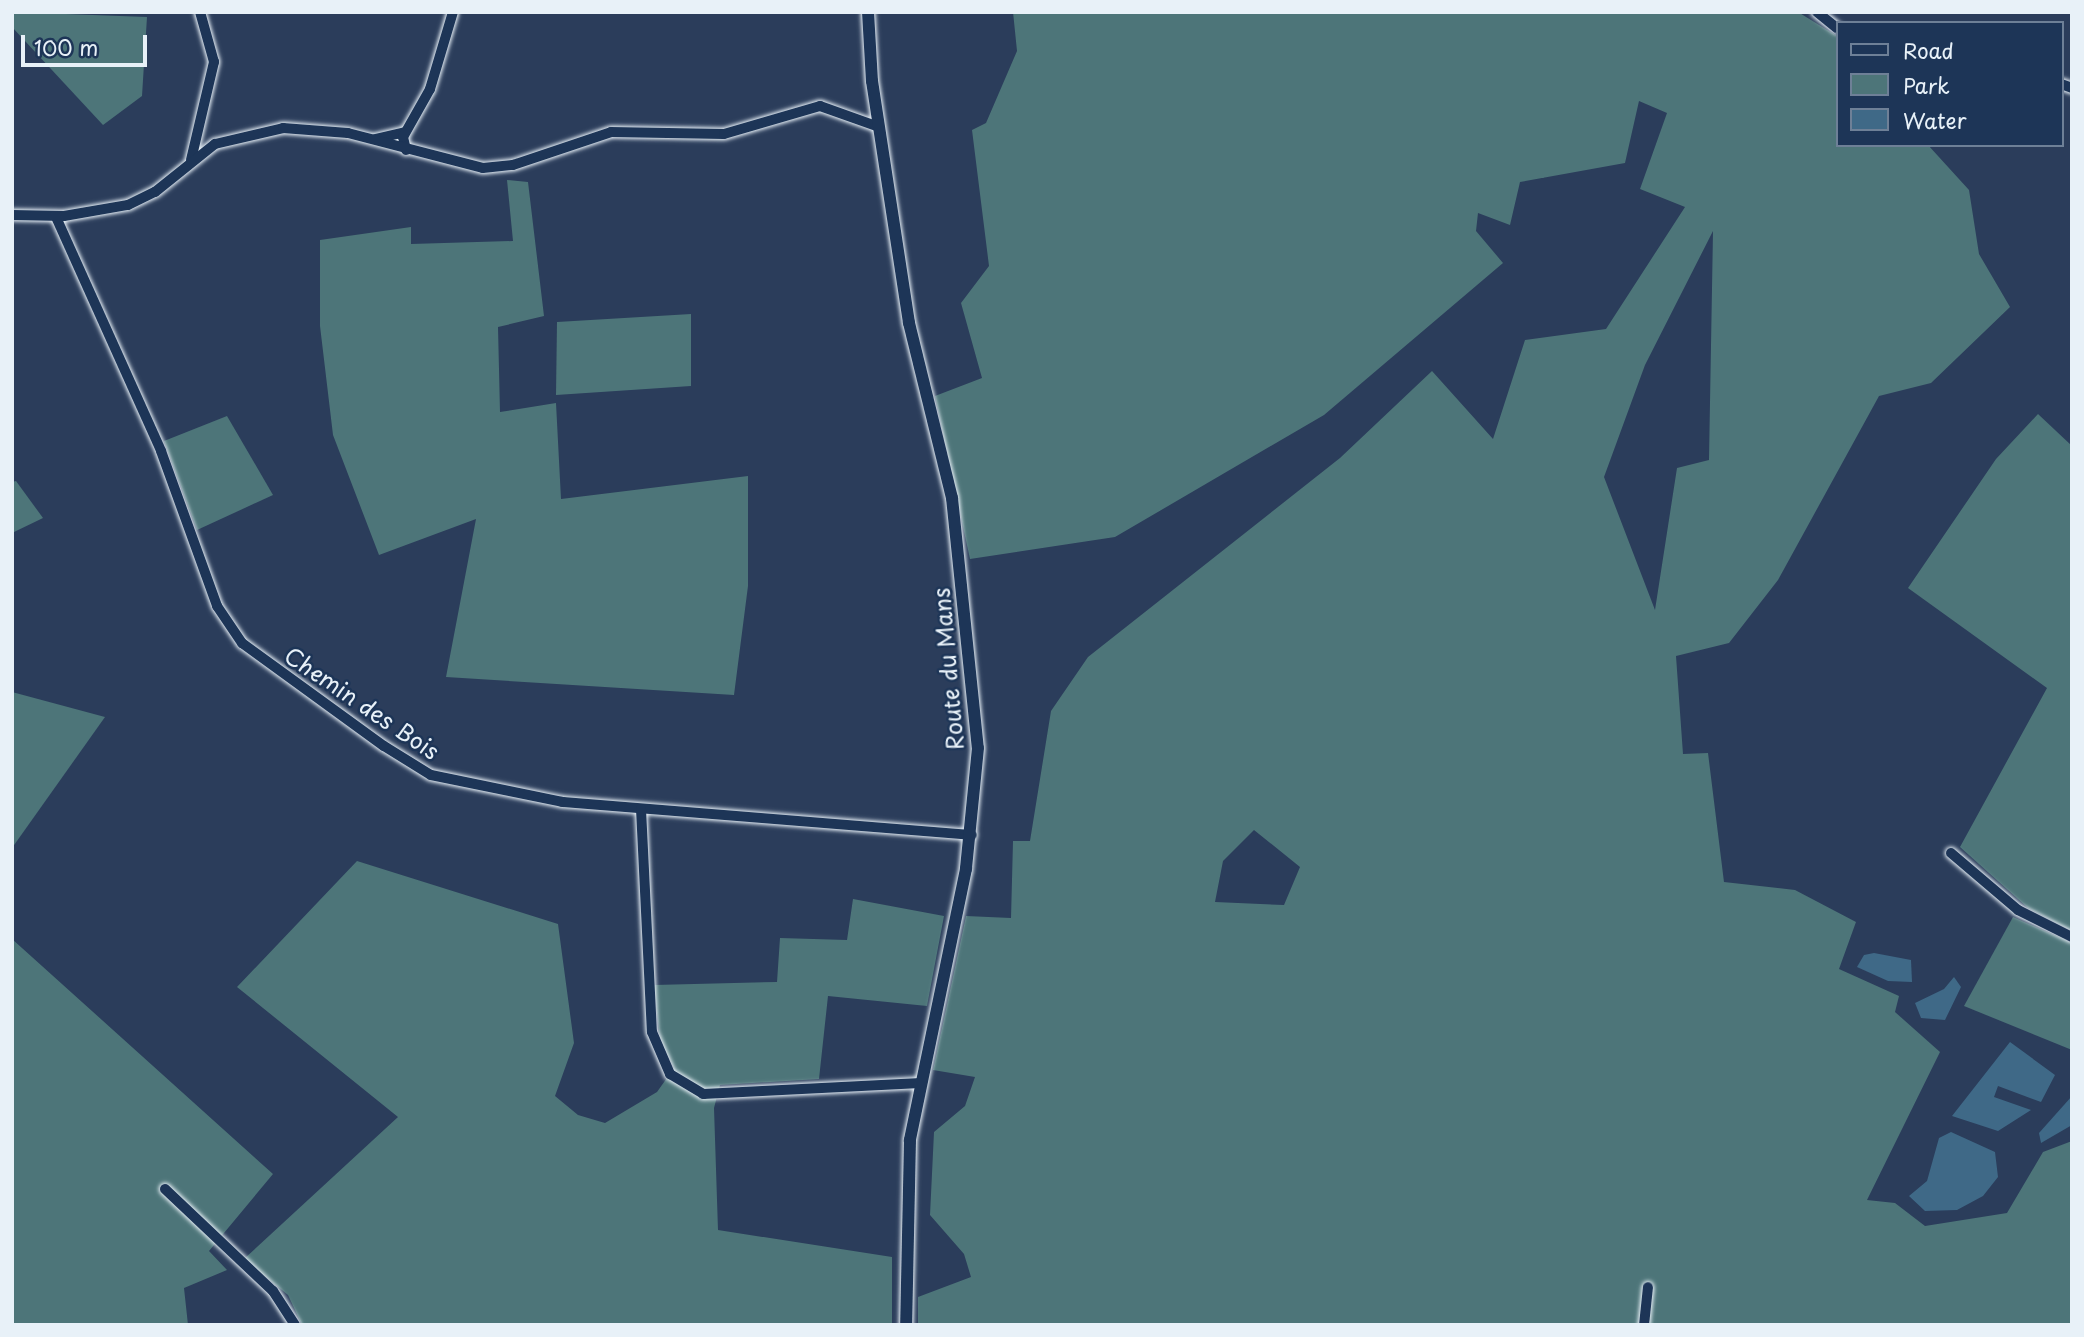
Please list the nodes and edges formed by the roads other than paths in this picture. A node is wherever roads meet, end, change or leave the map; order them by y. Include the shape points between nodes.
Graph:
1 (200, 12) edge
2 (453, 12) edge
3 (868, 12) edge
4 (1817, 12) edge
5 (1836, 27) edge
6 (879, 127) junction
7 (405, 132) junction
8 (371, 139) junction
9 (406, 150) junction
10 (191, 160) junction
11 (12, 215) edge
12 (56, 217) junction
13 (641, 809) junction
14 (972, 835) junction
15 (1951, 852) dead end
16 (2072, 937) edge
17 (921, 1083) junction
18 (165, 1189) dead end
19 (1648, 1287) dead end
20 (295, 1325) edge
21 (906, 1325) edge
22 (1644, 1325) edge

1 - 10 street via 214,62
2 - 7 street via 435,76
3 - 6 street, Route du Mans
4 - 5 street
6 - 9 street via 820,106 714,136 611,132 496,168
6 - 14 street, Route du Mans via 916,360 952,498 978,748
7 - 8 street
7 - 9 street
8 - 9 street
8 - 10 street via 283,128 233,138
10 - 12 street via 145,199
11 - 12 street
12 - 13 street, Chemin des Bois via 161,451 217,606 242,643 431,775 562,803
13 - 14 street, Chemin des Bois
13 - 17 street via 652,1032 670,1074 703,1094
14 - 17 street, Route du Mans
15 - 16 street via 2018,910
17 - 21 street, Route du Mans via 904,1208
18 - 20 street via 273,1291
19 - 22 street

